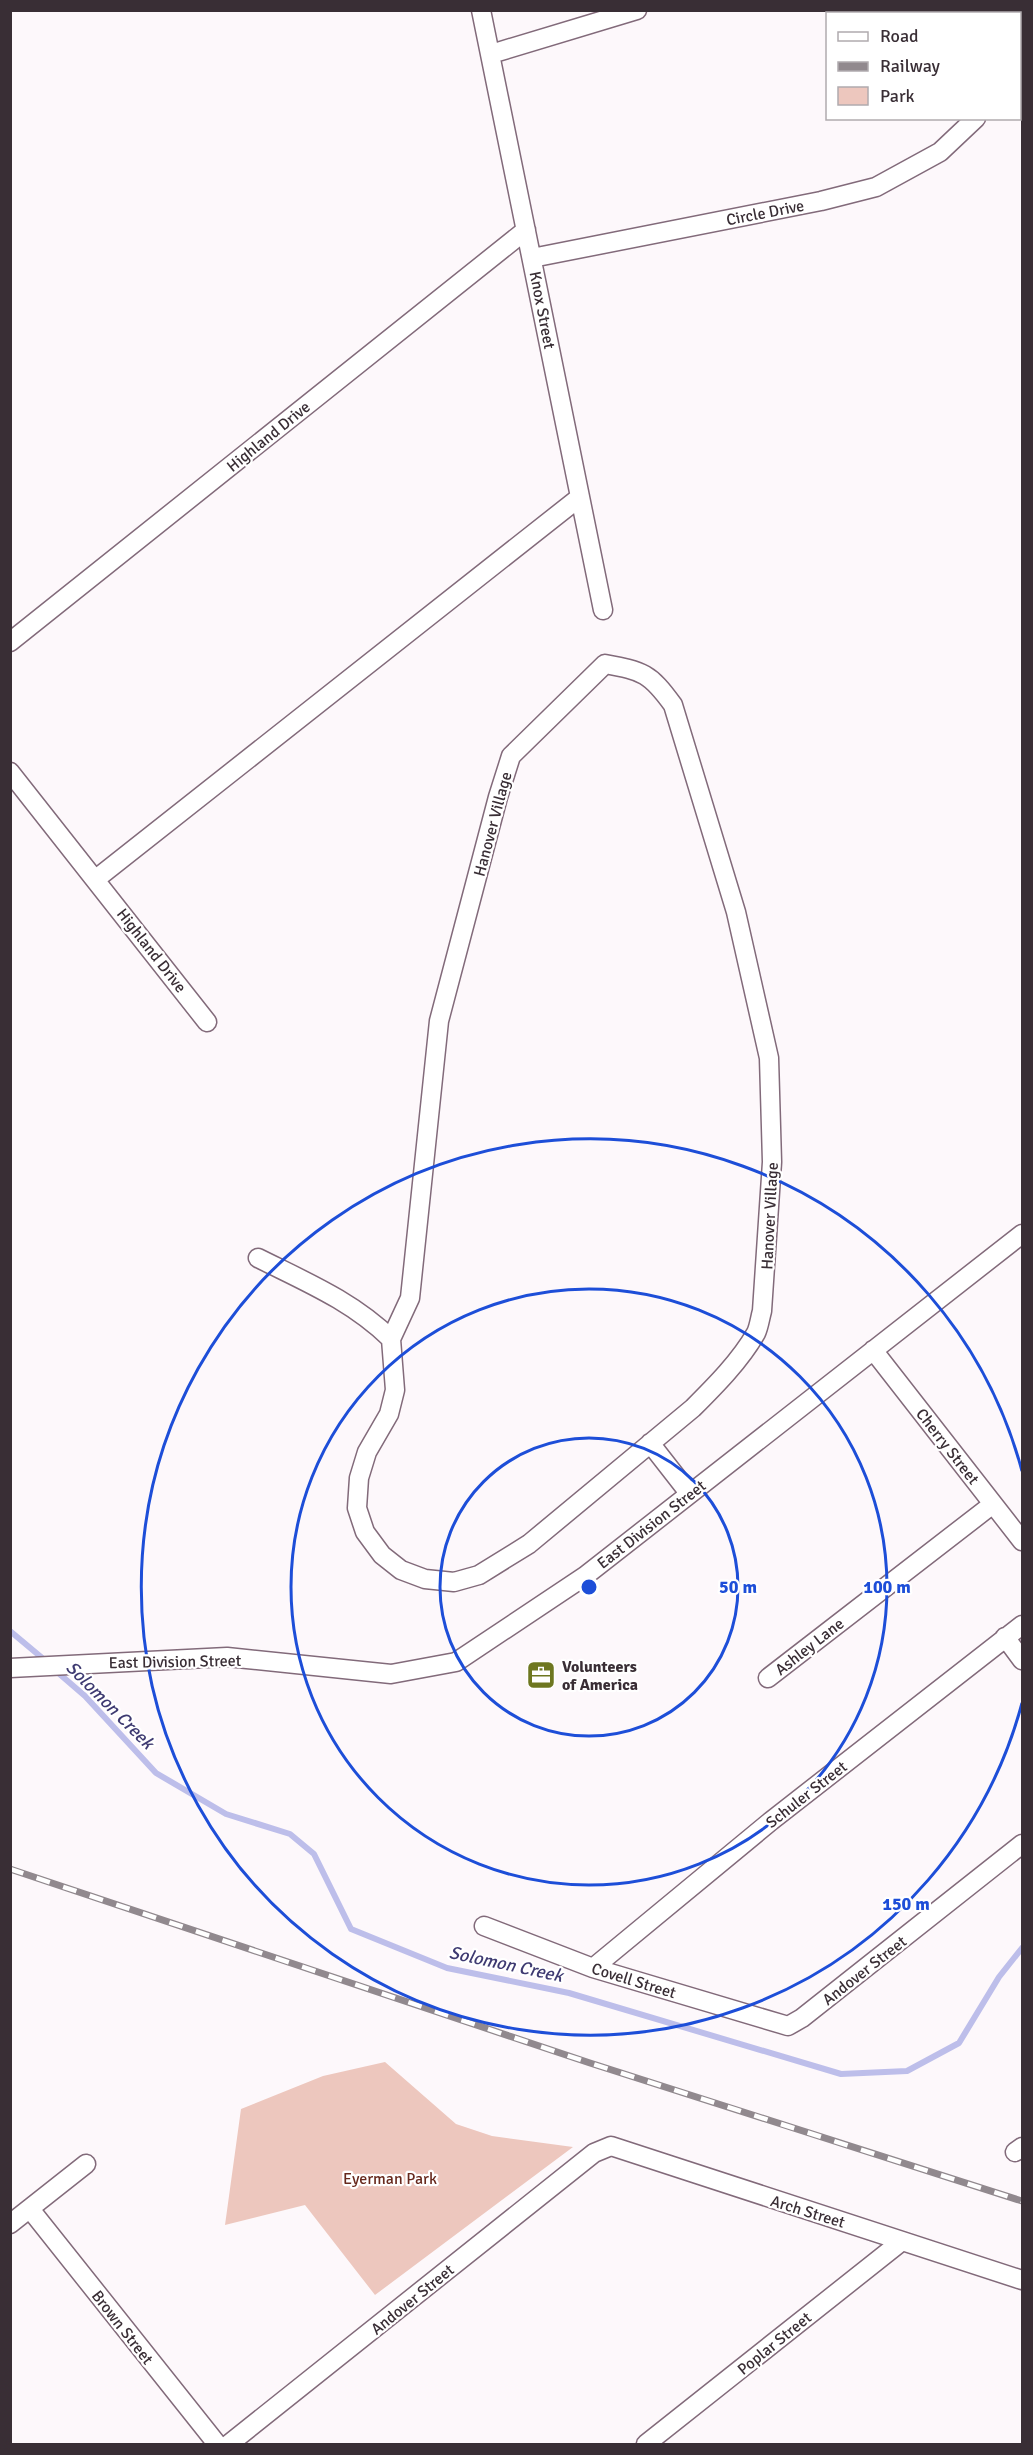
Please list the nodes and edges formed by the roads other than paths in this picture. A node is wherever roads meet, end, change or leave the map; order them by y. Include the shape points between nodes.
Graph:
1 (481, 10) edge
2 (637, 10) edge
3 (491, 54) junction
4 (974, 120) edge
5 (526, 230) junction
6 (532, 258) junction
7 (580, 497) junction
8 (603, 610) dead end
9 (10, 642) edge
10 (10, 772) edge
11 (96, 879) junction
12 (207, 1022) dead end
13 (1023, 1234) edge
14 (258, 1258) dead end
15 (391, 1339) junction
16 (873, 1350) junction
17 (650, 1443) junction
18 (689, 1493) junction
19 (993, 1504) junction
20 (1023, 1541) edge
21 (1023, 1625) edge
22 (1005, 1637) junction
23 (1023, 1660) edge
24 (11, 1668) edge
25 (768, 1678) dead end
26 (1023, 1844) edge
27 (484, 1926) dead end
28 (593, 1968) junction
29 (788, 2026) joint
30 (594, 2153) joint
31 (86, 2163) dead end
32 (30, 2208) junction
33 (10, 2224) edge
34 (902, 2241) junction
35 (1023, 2280) edge
36 (217, 2445) edge
37 (229, 2445) edge
38 (646, 2445) edge

1 - 3 street, Knox Street
2 - 3 street
3 - 5 street, Knox Street
4 - 6 street, Circle Drive via 940,152 876,187
5 - 6 street, Knox Street
5 - 9 street, Highland Drive
6 - 7 street, Knox Street
7 - 8 street, Knox Street
7 - 11 street
10 - 11 street, Highland Drive
11 - 12 street, Highland Drive
13 - 16 street, East Division Street
14 - 15 street via 350,1304
15 - 17 street, Hanover Village via 395,1389 388,1414 367,1452 359,1478 357,1508 365,1532 382,1555 401,1570 425,1579 454,1582 479,1575 529,1544
15 - 17 street, Hanover Village via 410,1298 439,1021 511,756 605,664 639,671 660,686 673,705 736,912 769,1058 772,1162 766,1274 756,1332 715,1387
16 - 18 street, East Division Street
16 - 19 street, Cherry Street
17 - 18 street
18 - 24 street, East Division Street via 585,1576 456,1662 391,1674 226,1657
19 - 20 street, Cherry Street
19 - 25 street, Ashley Lane
21 - 22 street, Schuler Street
22 - 23 street
22 - 28 street, Schuler Street via 771,1821
26 - 29 street, Andover Street
27 - 28 street, Covell Street
28 - 29 street, Covell Street
30 - 34 street, Arch Street via 611,2146
30 - 37 street, Andover Street
31 - 32 street
32 - 33 street
32 - 36 street, Brown Street
34 - 35 street, Arch Street
34 - 38 street, Poplar Street

